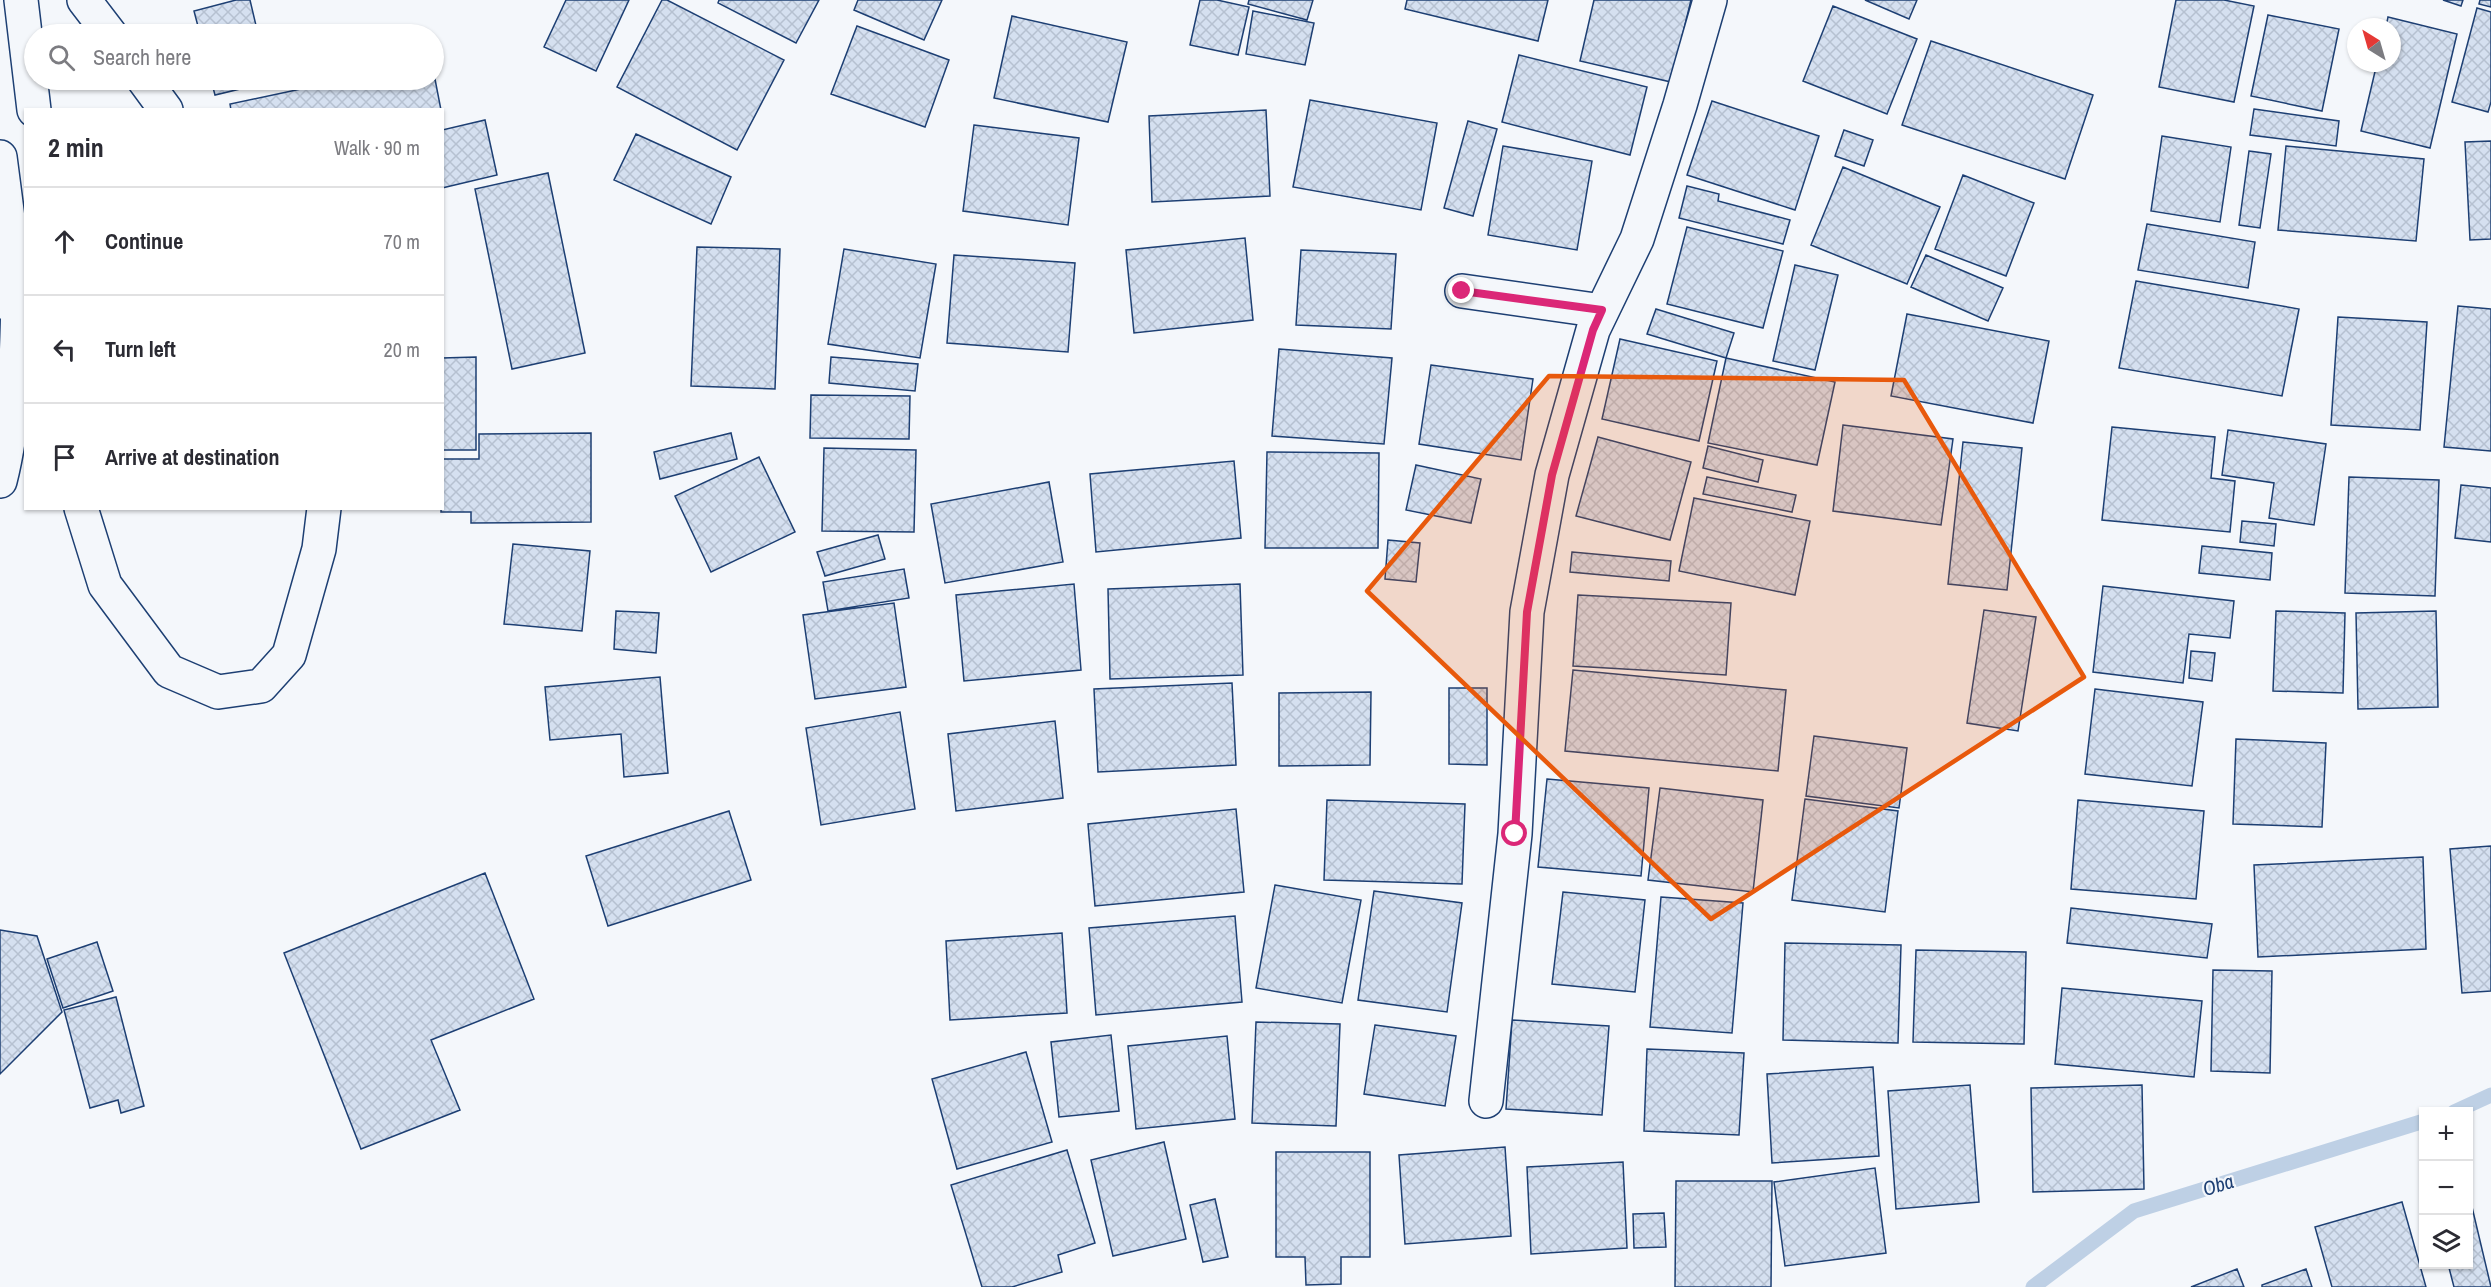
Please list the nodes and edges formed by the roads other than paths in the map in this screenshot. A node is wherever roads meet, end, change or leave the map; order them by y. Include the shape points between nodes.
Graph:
1 (21, 0) edge
2 (84, 0) edge
3 (1710, 0) edge
4 (102, 24) edge
5 (24, 25) edge
6 (32, 90) edge
7 (151, 90) edge
8 (34, 108) edge
9 (165, 108) edge
10 (0, 157) edge
11 (1462, 291) dead end
12 (9, 298) edge
13 (1602, 310) junction
14 (0, 481) edge
15 (82, 510) edge
16 (324, 510) edge
17 (1486, 1101) dead end

1 - 5 street
2 - 4 street
3 - 13 street via 1637,238
6 - 8 street
7 - 9 street
10 - 12 street
11 - 13 street
12 - 14 street via 18,335 7,454
13 - 17 street via 1552,475 1527,612 1515,834
15 - 16 street via 105,585 141,635 169,671 218,692 261,686 289,655 319,549

